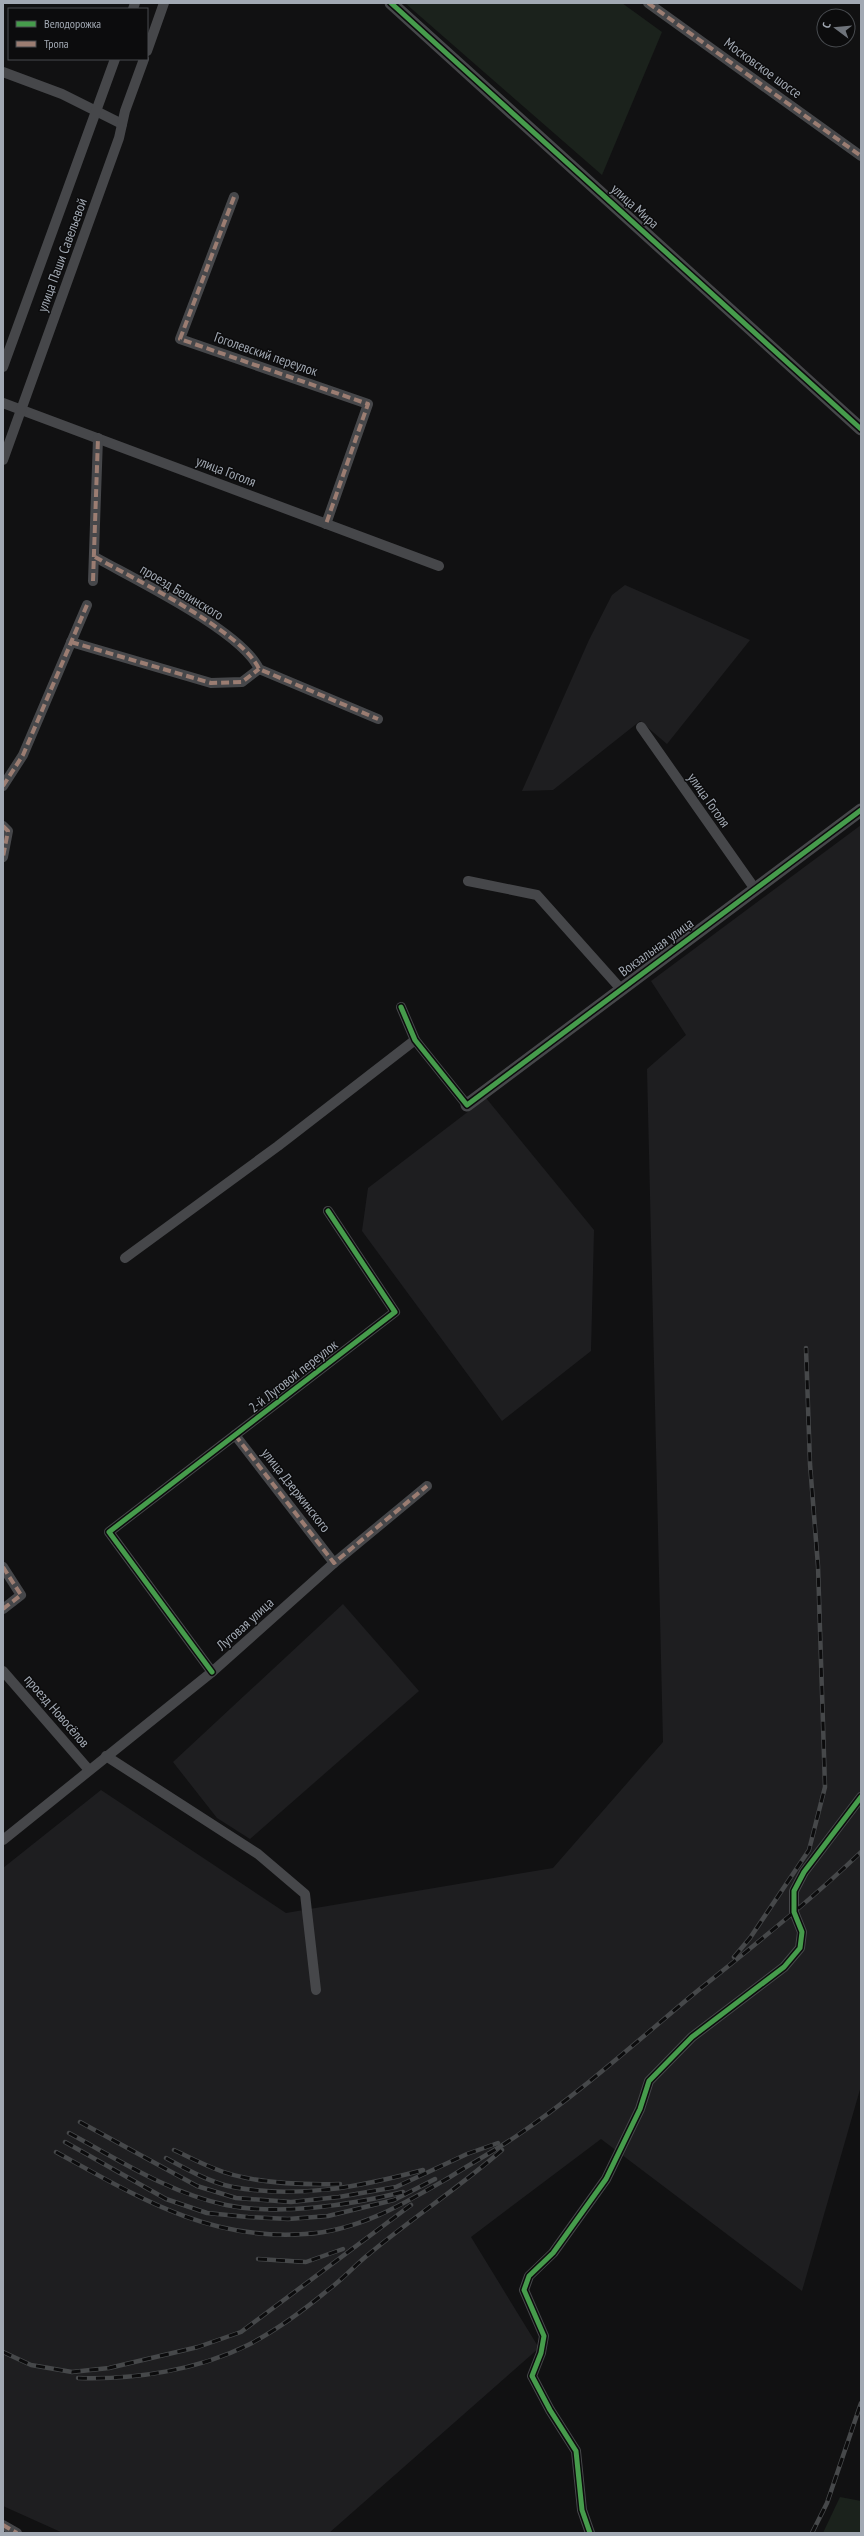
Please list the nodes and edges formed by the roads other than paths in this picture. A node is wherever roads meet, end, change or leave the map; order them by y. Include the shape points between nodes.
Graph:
1 (164, 3) edge
2 (391, 3) edge
3 (648, 3) edge
4 (148, 48) edge
5 (115, 60) edge
6 (144, 60) edge
7 (3, 72) edge
8 (95, 112) junction
9 (122, 124) junction
10 (861, 156) edge
11 (234, 197) dead end
12 (3, 367) edge
13 (3, 403) edge
14 (22, 409) junction
15 (861, 429) edge
16 (98, 438) junction
17 (3, 460) edge
18 (326, 524) junction
19 (95, 557) junction
20 (439, 566) dead end
21 (93, 581) dead end
22 (87, 605) dead end
23 (71, 642) junction
24 (259, 669) junction
25 (378, 719) dead end
26 (641, 727) dead end
27 (3, 786) edge
28 (861, 810) edge
29 (3, 826) edge
30 (3, 857) edge
31 (468, 881) dead end
32 (755, 889) junction
33 (620, 988) junction
34 (401, 1006) dead end
35 (415, 1040) junction
36 (467, 1105) joint
37 (328, 1211) dead end
38 (125, 1258) dead end
39 (235, 1435) junction
40 (427, 1486) dead end
41 (334, 1563) junction
42 (3, 1567) edge
43 (3, 1609) edge
44 (3, 1671) edge
45 (212, 1672) junction
46 (106, 1756) junction
47 (89, 1770) junction
48 (861, 1797) edge
49 (3, 1840) edge
50 (316, 1990) dead end
51 (3, 2525) edge
52 (17, 2533) edge
53 (590, 2533) edge

1 - 4 street
2 - 15 street, улица Мира
3 - 10 street, Московское шоссе
5 - 8 street, улица Паши Савельевой
6 - 9 street, улица Паши Савельевой
7 - 8 street via 62,94
8 - 9 street
8 - 12 street, улица Паши Савельевой
9 - 14 street, улица Паши Савельевой
11 - 18 street, Гоголевский переулок via 180,339 368,404
13 - 14 street, улица Гоголя
14 - 16 street, улица Гоголя
14 - 17 street, улица Паши Савельевой
16 - 18 street, улица Гоголя
16 - 19 street
18 - 20 street, улица Гоголя
19 - 21 street
19 - 24 street, проезд Белинского via 211,623 254,657
22 - 23 street
23 - 24 street via 211,683 242,682
23 - 27 street via 24,755
24 - 25 street
26 - 32 street, улица Гоголя
28 - 32 street, Вокзальная улица
29 - 30 street via 8,831
31 - 33 street via 536,895
32 - 33 street, Вокзальная улица
33 - 36 street, Вокзальная улица
34 - 35 street
35 - 36 street
35 - 38 street via 278,1146
37 - 39 street, 2-й Луговой переулок via 395,1312
39 - 41 street, улица Дзержинского
39 - 45 street, 2-й Луговой переулок via 109,1532
40 - 41 street, Луговая улица
41 - 45 street, Луговая улица
42 - 43 street via 21,1594
44 - 47 street, проезд Новосёлов
45 - 46 street, Луговая улица
46 - 47 street, Луговая улица
46 - 50 street via 258,1854 305,1894
47 - 49 street, Луговая улица
48 - 53 street via 804,1872 794,1891 794,1912 802,1932 800,1948 784,1967 692,2037 649,2081 640,2109 606,2179 553,2253 529,2276 524,2290 544,2336 541,2353 532,2376 576,2451 582,2510
51 - 52 street

